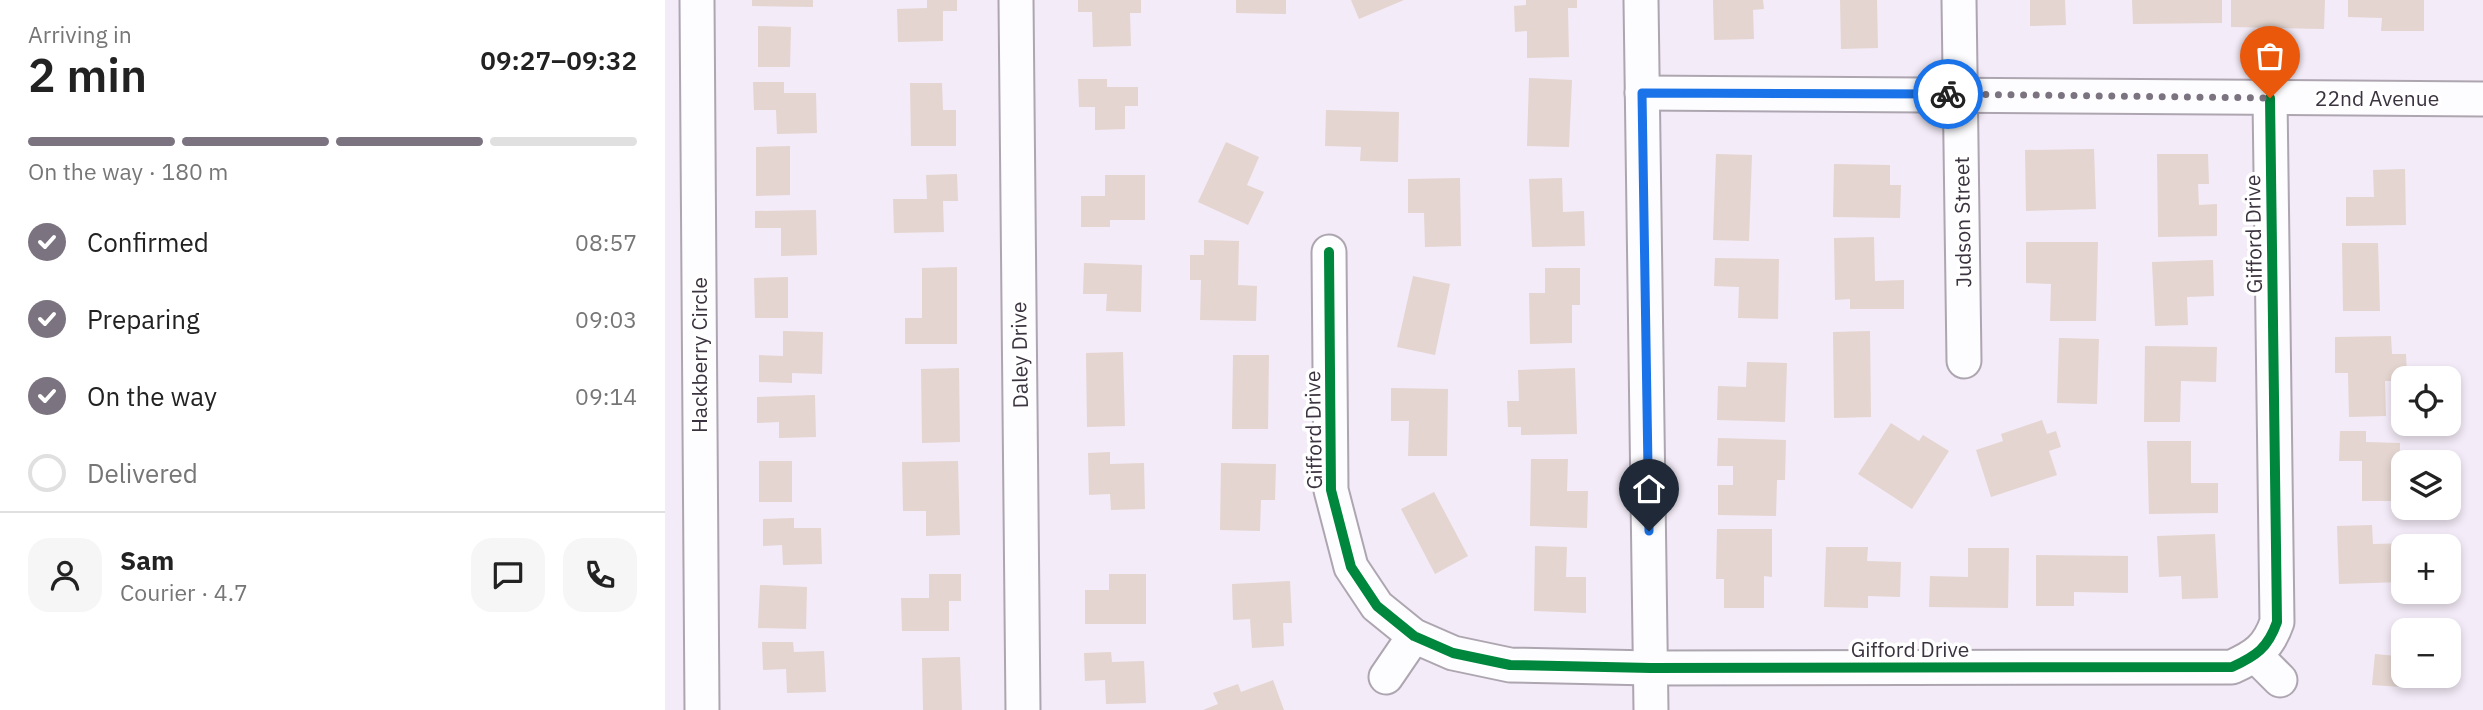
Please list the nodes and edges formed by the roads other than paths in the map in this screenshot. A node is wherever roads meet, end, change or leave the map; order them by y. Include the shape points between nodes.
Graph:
1 (697, 0) edge
2 (1016, 0) edge
3 (1641, 0) edge
4 (1959, 0) edge
5 (1642, 93) junction
6 (1961, 94) junction
7 (2270, 98) junction
8 (2483, 99) edge
9 (1329, 252) dead end
10 (1963, 360) dead end
11 (1413, 636) junction
12 (2256, 656) junction
13 (1651, 668) junction
14 (1386, 677) dead end
15 (2280, 680) dead end
16 (702, 710) edge
17 (1023, 710) edge
18 (1651, 710) edge

1 - 16 street, Hackberry Circle
2 - 17 street, Daley Drive
3 - 5 street
4 - 6 street, Judson Street
5 - 6 street, 22nd Avenue
5 - 13 street
6 - 7 street, 22nd Avenue
6 - 10 street, Judson Street
7 - 8 street, 22nd Avenue
7 - 12 street, Gifford Drive via 2277,622
9 - 11 street, Gifford Drive via 1331,489 1351,567 1377,606
11 - 13 street, Gifford Drive via 1453,653 1510,665
11 - 14 street
12 - 13 street, Gifford Drive via 2232,667
12 - 15 street
13 - 18 street

